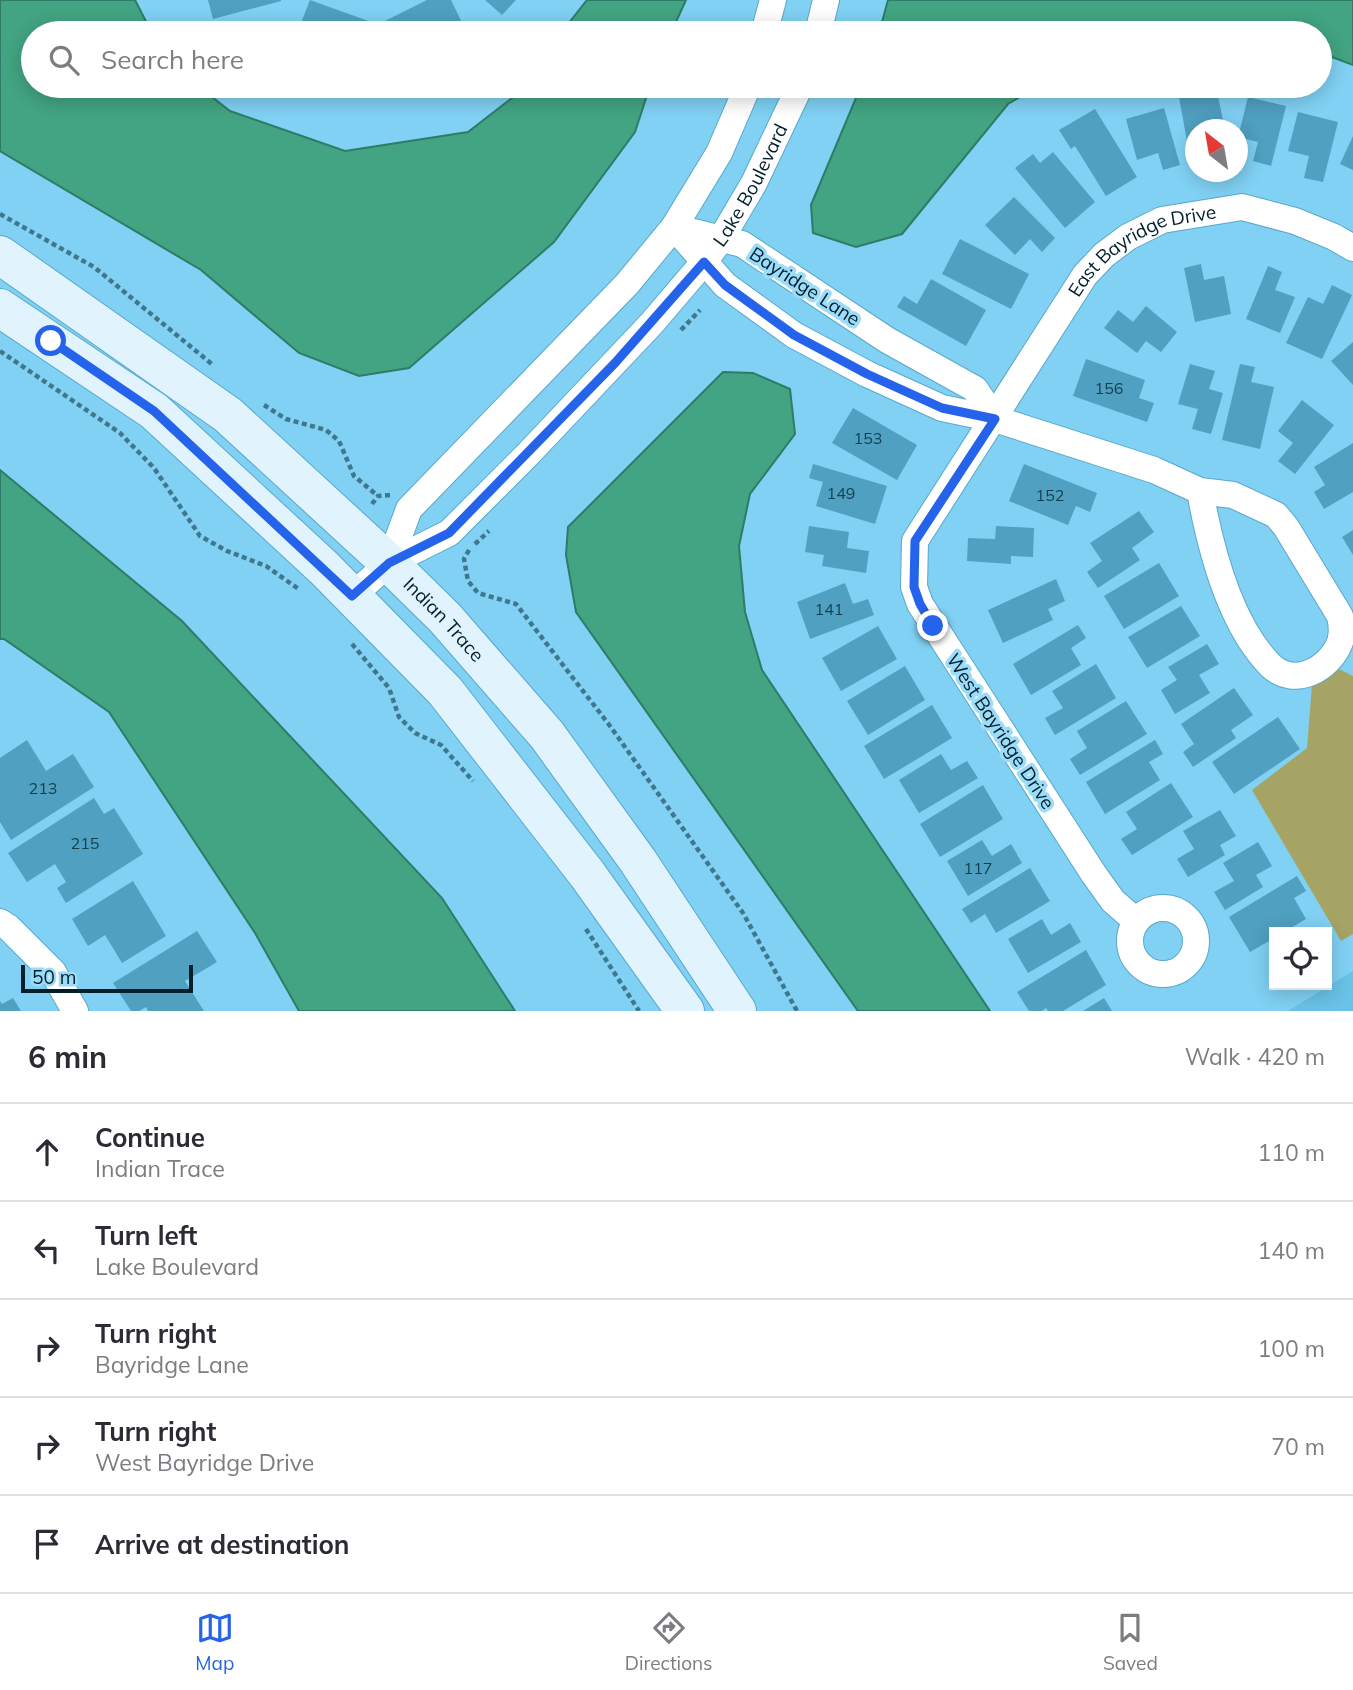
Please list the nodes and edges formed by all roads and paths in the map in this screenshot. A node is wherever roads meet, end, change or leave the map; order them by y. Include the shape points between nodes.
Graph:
1 (773, 0) edge
2 (826, 0) edge
3 (767, 21) edge
4 (821, 21) edge
5 (743, 98) edge
6 (794, 98) edge
7 (0, 215) edge
8 (674, 227) junction
9 (721, 239) junction
10 (1353, 248) edge
11 (0, 255) edge
12 (704, 262) junction
13 (0, 308) edge
14 (700, 310) dead end
15 (672, 340) dead end
16 (0, 351) edge
17 (220, 371) dead end
18 (264, 404) dead end
19 (995, 419) junction
20 (1200, 491) junction
21 (378, 496) junction
22 (398, 496) dead end
23 (372, 503) dead end
24 (491, 529) dead end
25 (389, 563) junction
26 (302, 592) dead end
27 (352, 596) junction
28 (350, 640) dead end
29 (479, 787) dead end
30 (578, 918) dead end
31 (1136, 921) dead end
32 (0, 922) edge
33 (75, 1011) edge
34 (639, 1011) edge
35 (685, 1011) edge
36 (737, 1011) edge
37 (797, 1011) edge

1 - 3 street
2 - 4 street
5 - 8 street, Lake Boulevard via 719,153
6 - 9 street, Lake Boulevard via 754,184
7 - 17 path via 94,267
8 - 9 street, Bayridge Lane
8 - 12 street
8 - 25 street, Lake Boulevard via 627,284 409,509
9 - 12 street, Lake Boulevard
9 - 19 street, Bayridge Lane via 742,244 887,340 975,389
10 - 19 street, East Bayridge Drive via 1295,221 1242,207 1162,220 1128,237 1085,275
11 - 25 main road, Indian Trace via 228,415
12 - 19 street via 725,285 794,335 942,408
12 - 25 street, Lake Boulevard via 615,363 449,533
13 - 27 main road via 154,411
14 - 15 path
16 - 26 path via 120,433 155,468 200,536 266,566
18 - 21 path via 286,419 326,430 339,441 354,476
19 - 20 street via 1154,470
19 - 31 street, West Bayridge Drive via 915,541 914,587 933,626 1093,873 1113,901
20 - 20 street via 1244,499 1276,515 1286,527 1340,616 1341,640 1327,663 1313,672 1292,676 1272,667 1257,647 1224,585
21 - 22 path
21 - 23 path
24 - 37 path via 465,554 468,581 478,593 516,604 610,726 743,914
25 - 27 street, Lake Boulevard
25 - 36 main road, Indian Trace via 445,618 547,734
27 - 35 main road via 445,691 587,874
28 - 29 path via 388,688 400,718 415,733 441,746
30 - 34 path
32 - 33 street via 53,972

